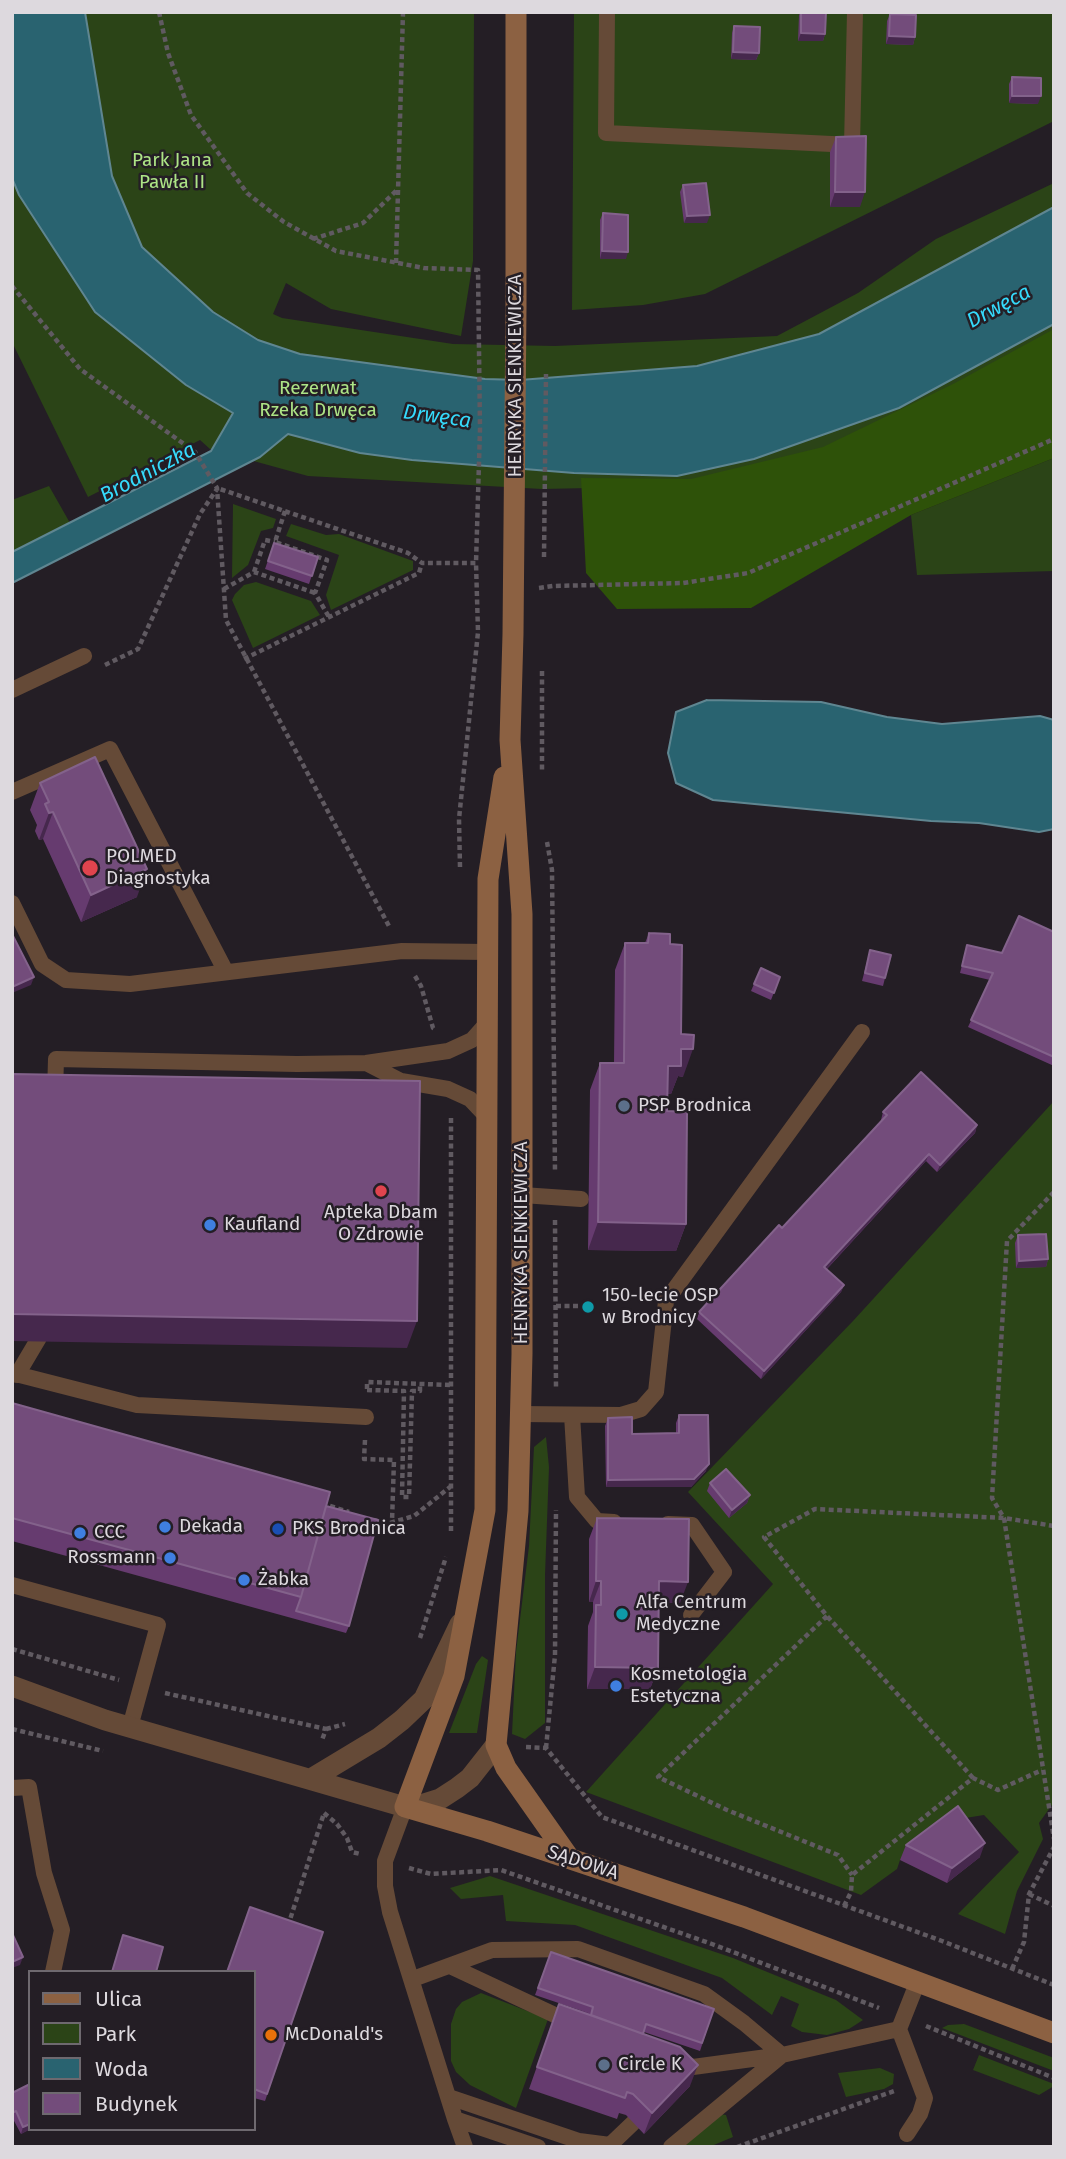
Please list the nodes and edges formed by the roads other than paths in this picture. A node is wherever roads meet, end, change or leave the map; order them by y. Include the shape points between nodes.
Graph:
1 (516, 12) edge
2 (607, 12) edge
3 (855, 12) edge
4 (83, 656) road end
5 (12, 690) edge
6 (510, 740) junction
7 (12, 792) edge
8 (12, 903) edge
9 (488, 952) junction
10 (226, 972) junction
11 (488, 1022) junction
12 (862, 1032) dead end
13 (366, 1063) junction
14 (55, 1114) edge
15 (488, 1118) junction
16 (488, 1195) junction
17 (522, 1195) junction
18 (581, 1199) dead end
19 (50, 1306) edge
20 (15, 1374) edge
21 (486, 1413) junction
22 (520, 1414) junction
23 (572, 1415) junction
24 (366, 1417) road end
25 (624, 1522) edge
26 (651, 1524) edge
27 (12, 1585) edge
28 (467, 1608) junction
29 (691, 1615) dead end
30 (12, 1686) edge
31 (12, 1703) edge
32 (105, 1720) junction
33 (130, 1727) junction
34 (496, 1745) junction
35 (310, 1779) junction
36 (12, 1788) edge
37 (405, 1807) junction
38 (570, 1859) junction
39 (450, 1966) junction
40 (53, 1970) edge
41 (413, 1979) junction
42 (918, 1980) junction
43 (901, 2023) junction
44 (586, 2029) edge
45 (1054, 2033) edge
46 (660, 2055) edge
47 (782, 2055) junction
48 (449, 2097) junction
49 (455, 2119) junction
50 (633, 2123) dead end
51 (908, 2134) dead end
52 (465, 2147) edge
53 (538, 2147) edge
54 (671, 2147) edge

1 - 6 main road, HENRYKA SIENKIEWICZA
2 - 3 lane via 606,133 852,145
4 - 5 lane
6 - 9 main road, HENRYKA SIENKIEWICZA via 488,879
6 - 17 main road, HENRYKA SIENKIEWICZA via 522,914
7 - 10 lane via 110,748
8 - 10 lane via 42,964 66,981 130,984
9 - 10 lane via 402,951
9 - 11 main road, HENRYKA SIENKIEWICZA
11 - 13 lane via 472,1040 448,1051
11 - 15 main road, HENRYKA SIENKIEWICZA
12 - 23 lane via 666,1301 656,1392 641,1409 621,1415
13 - 14 lane via 56,1059
13 - 15 lane via 401,1080 448,1089 470,1099
15 - 16 main road, HENRYKA SIENKIEWICZA
16 - 17 main road
16 - 21 main road, HENRYKA SIENKIEWICZA
17 - 18 lane
17 - 22 main road, HENRYKA SIENKIEWICZA
19 - 20 lane via 50,1320
20 - 24 lane via 136,1405
21 - 22 main road
21 - 28 main road, HENRYKA SIENKIEWICZA via 485,1510
22 - 23 lane
22 - 34 main road, HENRYKA SIENKIEWICZA via 518,1511
23 - 25 lane via 577,1497 597,1521
26 - 29 lane via 692,1525 724,1572
27 - 33 lane via 158,1625
28 - 35 street, HENRYKA SIENKIEWICZA via 424,1699 379,1738
28 - 37 main road, HENRYKA SIENKIEWICZA via 454,1676
30 - 32 street, SĄDOWA
31 - 32 street, SĄDOWA
32 - 33 street, SĄDOWA
33 - 35 street, SĄDOWA
34 - 37 street via 470,1779 457,1788 432,1801
34 - 38 main road via 506,1768
35 - 37 street, SĄDOWA
36 - 40 lane via 29,1787 44,1873 62,1930
37 - 38 main road, SĄDOWA
37 - 41 lane via 385,1861 385,1886
38 - 42 main road, SĄDOWA
39 - 41 lane
39 - 44 lane
39 - 47 lane via 492,1950 578,1950 704,1994
41 - 48 lane
42 - 43 lane
42 - 45 main road, SĄDOWA
43 - 47 lane
43 - 51 lane via 925,2098
46 - 47 lane via 687,2072
47 - 54 lane
48 - 49 lane
48 - 50 lane via 579,2141 610,2146
49 - 52 lane
49 - 53 lane

